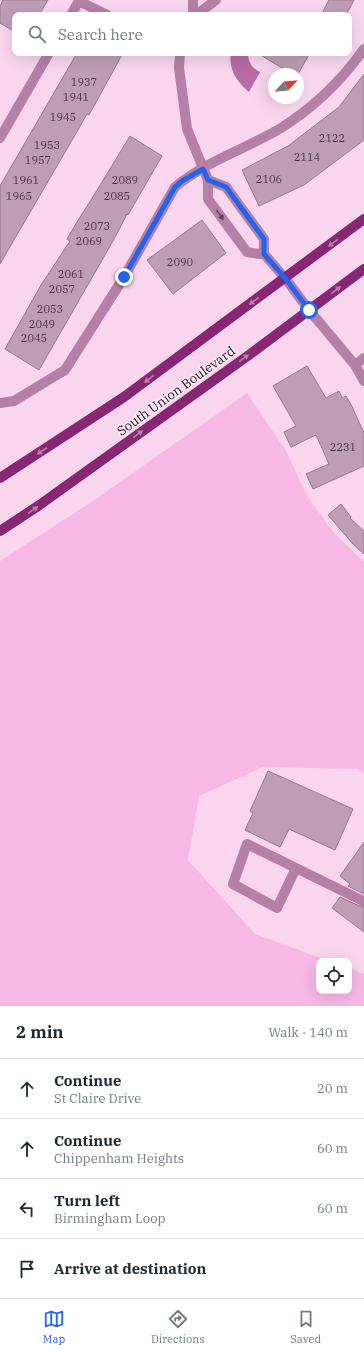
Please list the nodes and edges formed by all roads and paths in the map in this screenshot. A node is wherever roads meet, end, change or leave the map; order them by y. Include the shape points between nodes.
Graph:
1 (193, 0) edge
2 (216, 0) edge
3 (79, 1) edge
4 (73, 12) edge
5 (101, 12) edge
6 (193, 12) edge
7 (200, 12) edge
8 (364, 49) edge
9 (47, 56) edge
10 (180, 56) edge
11 (0, 138) edge
12 (203, 169) junction
13 (208, 180) junction
14 (364, 219) edge
15 (264, 254) junction
16 (364, 269) edge
17 (285, 278) junction
18 (309, 310) junction
19 (364, 358) edge
20 (355, 365) junction
21 (364, 381) edge
22 (0, 403) edge
23 (0, 478) edge
24 (0, 531) edge
25 (296, 868) junction
26 (364, 902) edge

1 - 6 street
2 - 7 street
3 - 4 street
3 - 5 street
8 - 12 street via 341,78 310,108 281,128
9 - 11 street
10 - 12 street via 187,128
12 - 13 street
12 - 22 street via 175,187 124,277 65,370 14,400
13 - 15 street via 226,187 264,239
13 -> 15 street via 208,200 247,252
14 -> 17 main road, South Union Boulevard
15 - 17 street
18 -> 16 main road, South Union Boulevard
17 - 18 street
17 -> 23 main road, South Union Boulevard via 124,397
18 - 20 street
24 -> 18 main road, South Union Boulevard
19 - 20 street
20 - 21 street
25 - 25 street via 247,844 233,884 277,908
25 - 26 street

